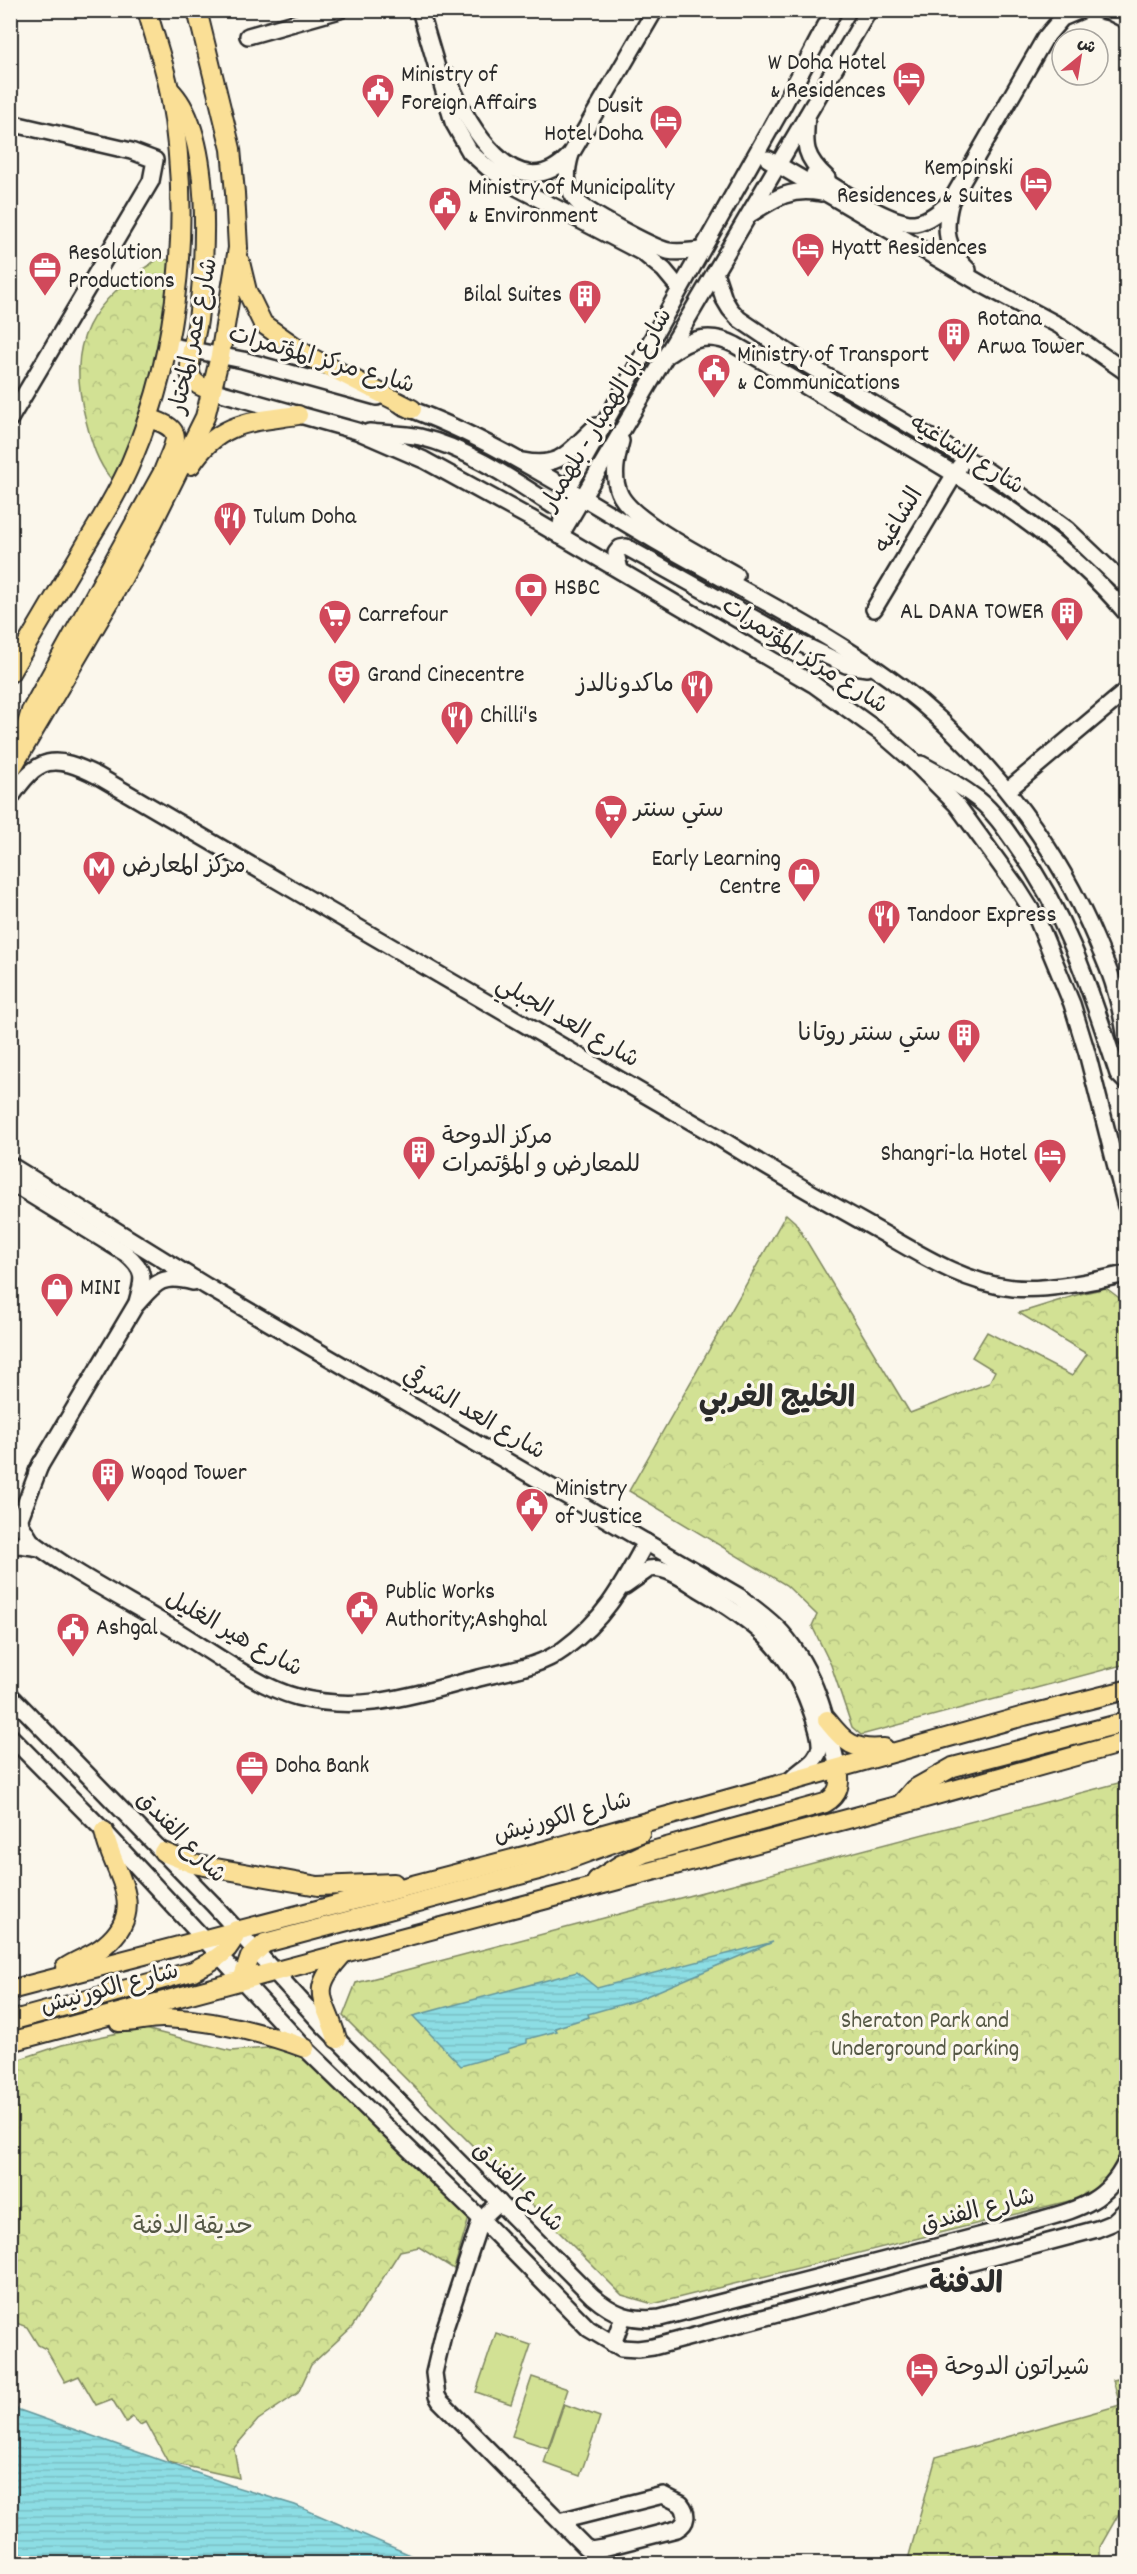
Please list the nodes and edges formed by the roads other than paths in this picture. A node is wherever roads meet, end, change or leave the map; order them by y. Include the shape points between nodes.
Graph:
1 (147, 10) edge
2 (197, 10) edge
3 (340, 10) edge
4 (420, 10) edge
5 (655, 10) edge
6 (834, 10) edge
7 (869, 10) edge
8 (1081, 10) edge
9 (1101, 10) edge
10 (1126, 20) edge
11 (248, 36) dead end
12 (427, 39) junction
13 (169, 88) junction
14 (807, 113) junction
15 (10, 123) edge
16 (759, 148) junction
17 (571, 154) junction
18 (779, 160) junction
19 (833, 192) junction
20 (951, 201) junction
21 (749, 214) junction
22 (238, 248) junction
23 (701, 250) junction
24 (715, 272) junction
25 (983, 285) junction
26 (679, 288) junction
27 (167, 345) junction
28 (193, 350) junction
29 (666, 355) junction
30 (220, 356) junction
31 (1126, 372) edge
32 (211, 390) junction
33 (412, 409) junction
34 (298, 415) junction
35 (148, 418) junction
36 (10, 419) edge
37 (605, 419) junction
38 (357, 431) junction
39 (622, 432) junction
40 (508, 455) junction
41 (964, 457) junction
42 (954, 474) junction
43 (170, 488) junction
44 (567, 490) junction
45 (582, 499) junction
46 (562, 507) junction
47 (1061, 525) junction
48 (560, 536) junction
49 (1050, 538) junction
50 (620, 570) junction
51 (1126, 585) edge
52 (768, 605) junction
53 (874, 609) dead end
54 (1126, 613) edge
55 (873, 668) junction
56 (10, 673) edge
57 (1126, 692) edge
58 (22, 751) junction
59 (910, 759) junction
60 (10, 771) edge
61 (1008, 790) junction
62 (10, 799) edge
63 (1115, 987) junction
64 (1126, 1003) edge
65 (1126, 1038) edge
66 (1121, 1063) edge
67 (1092, 1070) junction
68 (1126, 1082) edge
69 (10, 1165) edge
70 (10, 1182) edge
71 (1126, 1206) edge
72 (1126, 1274) edge
73 (1108, 1278) junction
74 (1126, 1284) edge
75 (206, 1286) junction
76 (135, 1306) junction
77 (41, 1464) junction
78 (10, 1511) edge
79 (646, 1542) junction
80 (10, 1547) edge
81 (40, 1548) junction
82 (621, 1589) junction
83 (1126, 1681) edge
84 (1126, 1690) edge
85 (10, 1695) edge
86 (1106, 1695) junction
87 (827, 1720) junction
88 (1126, 1722) edge
89 (10, 1736) edge
90 (1126, 1742) edge
91 (922, 1746) junction
92 (838, 1769) junction
93 (790, 1781) junction
94 (900, 1805) junction
95 (666, 1816) junction
96 (104, 1831) junction
97 (162, 1852) junction
98 (407, 1886) junction
99 (588, 1887) junction
100 (236, 1930) junction
101 (204, 1938) junction
102 (255, 1950) junction
103 (343, 1954) junction
104 (220, 1957) junction
105 (273, 1971) junction
106 (52, 1979) junction
107 (242, 1980) junction
108 (10, 1990) edge
109 (96, 2019) junction
110 (10, 2021) edge
111 (338, 2039) junction
112 (10, 2042) edge
113 (305, 2048) junction
114 (1126, 2162) edge
115 (499, 2202) junction
116 (1126, 2210) edge
117 (481, 2219) junction
118 (1029, 2223) junction
119 (1033, 2246) junction
120 (725, 2302) junction
121 (623, 2317) junction
122 (732, 2327) junction
123 (613, 2344) junction
124 (560, 2521) junction

1 - 13 main road, شارع عمر المختار
2 - 22 main road, شارع عمر المختار via 231,149
3 - 11 street
4 - 12 street
5 - 17 street
6 - 16 street, شارع ابا الهمبار - بلهمبار
7 - 14 street, شارع ابا الهمبار - بلهمبار
8 - 20 street via 1062,18 1045,38
9 - 10 street
12 - 17 street via 466,118 493,152 528,175 552,171
12 - 26 street via 453,122 470,152 521,190 654,260
13 - 27 main road, شارع عمر المختار via 180,255
13 - 28 main road via 184,106 193,127 203,199 201,293
14 - 18 street, شارع ابا الهمبار - بلهمبار
14 - 19 street via 808,158
15 - 36 street via 155,160 151,181
16 - 18 street
16 - 23 street, شارع ابا الهمبار - بلهمبار
17 - 23 street via 569,187 582,207 659,248 679,252
18 - 19 street
18 - 21 street, شارع ابا الهمبار - بلهمبار
19 - 20 street via 906,222 924,220
19 - 21 street via 791,192
19 - 25 street
20 - 25 street via 946,237 949,245
21 - 24 street, شارع ابا الهمبار - بلهمبار
22 - 30 main road, شارع عمر المختار
22 - 33 main road via 247,291 263,324 310,357
23 - 26 street, شارع ابا الهمبار - بلهمبار
24 - 29 street, شارع ابا الهمبار - بلهمبار
24 - 41 street, شارع الشاغيه via 723,299 739,319 801,361
25 - 31 street via 1060,326
26 - 37 street, شارع ابا الهمبار - بلهمبار
27 - 28 street, شارع مركز المؤتمرات
27 - 35 main road, شارع عمر المختار
28 - 30 street, شارع مركز المؤتمرات
28 - 32 main road via 189,371 192,380
29 - 39 street, شارع ابا الهمبار - بلهمبار
29 - 42 street, شارع الشاغيه via 705,336 725,339
30 - 32 main road, شارع عمر المختار
30 - 33 street, شارع مركز المؤتمرات
32 - 34 street, شارع مركز المؤتمرات
32 - 43 main road, شارع عمر المختار via 205,417
33 - 40 street, شارع مركز المؤتمرات
34 - 38 street, شارع مركز المؤتمرات
34 - 43 main road via 249,422 220,433
35 - 56 main road, شارع عمر المختار via 120,485
35 - 58 main road via 166,423 176,438 147,503 31,711
37 - 40 street via 566,456 548,464
37 - 44 street, شارع ابا الهمبار - بلهمبار
38 - 46 street via 420,437 447,446
38 - 48 street, شارع مركز المؤتمرات via 432,464
39 - 45 street, شارع ابا الهمبار - بلهمبار
39 - 52 street via 616,479 626,506 748,583
40 - 44 street, شارع مركز المؤتمرات
41 - 42 street, الشاغيه
41 - 47 street, شارع الشاغيه
42 - 49 street, شارع الشاغيه
42 - 53 street, الشاغيه
43 - 58 main road, شارع عمر المختار via 109,603
44 - 45 street, شارع مركز المؤتمرات
44 - 46 street, شارع ابا الهمبار - بلهمبار
45 - 46 street
45 - 48 street, شارع ابا الهمبار - بلهمبار
45 - 52 street, شارع مركز المؤتمرات
46 - 48 street, شارع ابا الهمبار - بلهمبار
47 - 49 street
47 - 51 street, شارع الشاغيه
48 - 50 street, شارع مركز المؤتمرات
49 - 54 street, شارع الشاغيه
50 - 55 street via 616,553 626,547 791,639 846,665
50 - 59 street, شارع مركز المؤتمرات via 813,684
52 - 55 street, شارع مركز المؤتمرات
55 - 61 street, شارع مركز المؤتمرات via 919,702
57 - 61 street
58 - 60 main road, شارع عمر المختار
59 - 66 street via 945,776 981,801 1032,867 1069,934
59 - 67 street, شارع مركز المؤتمرات via 957,805 1037,919 1072,1004
61 - 63 street, شارع مركز المؤتمرات via 1075,892
62 - 73 street, شارع العد الجبلي via 21,783 45,764 60,760 79,767 783,1178 950,1269 1016,1288
63 - 64 street
63 - 65 street, شارع مركز المؤتمرات
66 - 67 street
66 - 68 street via 1118,1074
67 - 71 street, شارع مركز المؤتمرات
69 - 75 street, شارع العد الشرقي
70 - 76 street via 126,1252 142,1271
72 - 73 street, شارع العد الجبلي
73 - 74 street
75 - 76 street via 166,1278
75 - 79 street, شارع العد الشرقي
76 - 77 street
77 - 78 street
77 - 81 street, شارع هير الغليل via 20,1518 25,1533
79 - 82 street, شارع هير الغليل
79 - 87 street, شارع العد الشرقي via 740,1598 777,1627 806,1667
80 - 81 street, شارع هير الغليل
81 - 82 street, شارع هير الغليل via 276,1689 332,1703 391,1701 542,1661 564,1649 594,1623
82 - 93 street via 649,1569 671,1572 741,1614 781,1651 806,1694 820,1746 813,1761
83 - 86 main road
84 - 86 main road, شارع الكورنيش
85 - 97 street, شارع الفندق
86 - 91 main road, شارع الكورنيش
87 - 91 main road via 843,1739 858,1748
87 - 92 street, شارع العد الشرقي
88 - 94 main road via 953,1767 914,1789
89 - 96 street, شارع الفندق
90 - 94 main road, شارع الكورنيش
91 - 92 main road, شارع الكورنيش
92 - 93 main road, شارع الكورنيش
92 - 99 main road via 839,1787 825,1803 645,1853 620,1864
93 - 95 main road, شارع الكورنيش
94 - 99 main road, شارع الكورنيش
95 - 98 main road, شارع الكورنيش
95 - 102 main road via 636,1835 542,1869 265,1943
96 - 101 street, شارع الفندق
96 - 106 main road via 109,1852 125,1884 125,1916 107,1944
97 - 98 main road via 193,1864 318,1886 348,1887 376,1882
97 - 100 street, شارع الفندق
98 - 100 main road, شارع الكورنيش
99 - 103 main road, شارع الكورنيش
100 - 101 main road, شارع الكورنيش
100 - 102 street, شارع الفندق
100 - 104 main road
101 - 104 street, شارع الفندق
101 - 106 main road, شارع الكورنيش
102 - 105 street, شارع الفندق
102 - 107 main road
103 - 105 main road, شارع الكورنيش
103 - 111 main road via 325,1977 321,1992
104 - 107 street, شارع الفندق
104 - 110 main road via 193,1971
105 - 107 main road, شارع الكورنيش
105 - 111 street, شارع الفندق
106 - 108 main road, شارع الكورنيش
107 - 109 main road, شارع الكورنيش
107 - 113 street, شارع الفندق
109 - 112 main road, شارع الكورنيش
109 - 113 main road via 123,2023 176,2018 247,2031
111 - 115 street, شارع الفندق
113 - 117 street, شارع الفندق
114 - 118 street, شارع الفندق via 1099,2199
115 - 117 street
115 - 121 street, شارع الفندق via 592,2296
116 - 119 street, شارع الفندق via 1112,2223 1097,2229
117 - 123 street, شارع الفندق via 584,2324
117 - 124 street via 436,2361 437,2396
118 - 119 street
118 - 120 street, شارع الفندق
119 - 122 street, شارع الفندق
120 - 121 street, شارع الفندق via 660,2318
120 - 122 street
121 - 123 street
122 - 123 street, شارع الفندق via 638,2349
124 - 124 street via 591,2550 677,2529 686,2516 681,2504 663,2494

